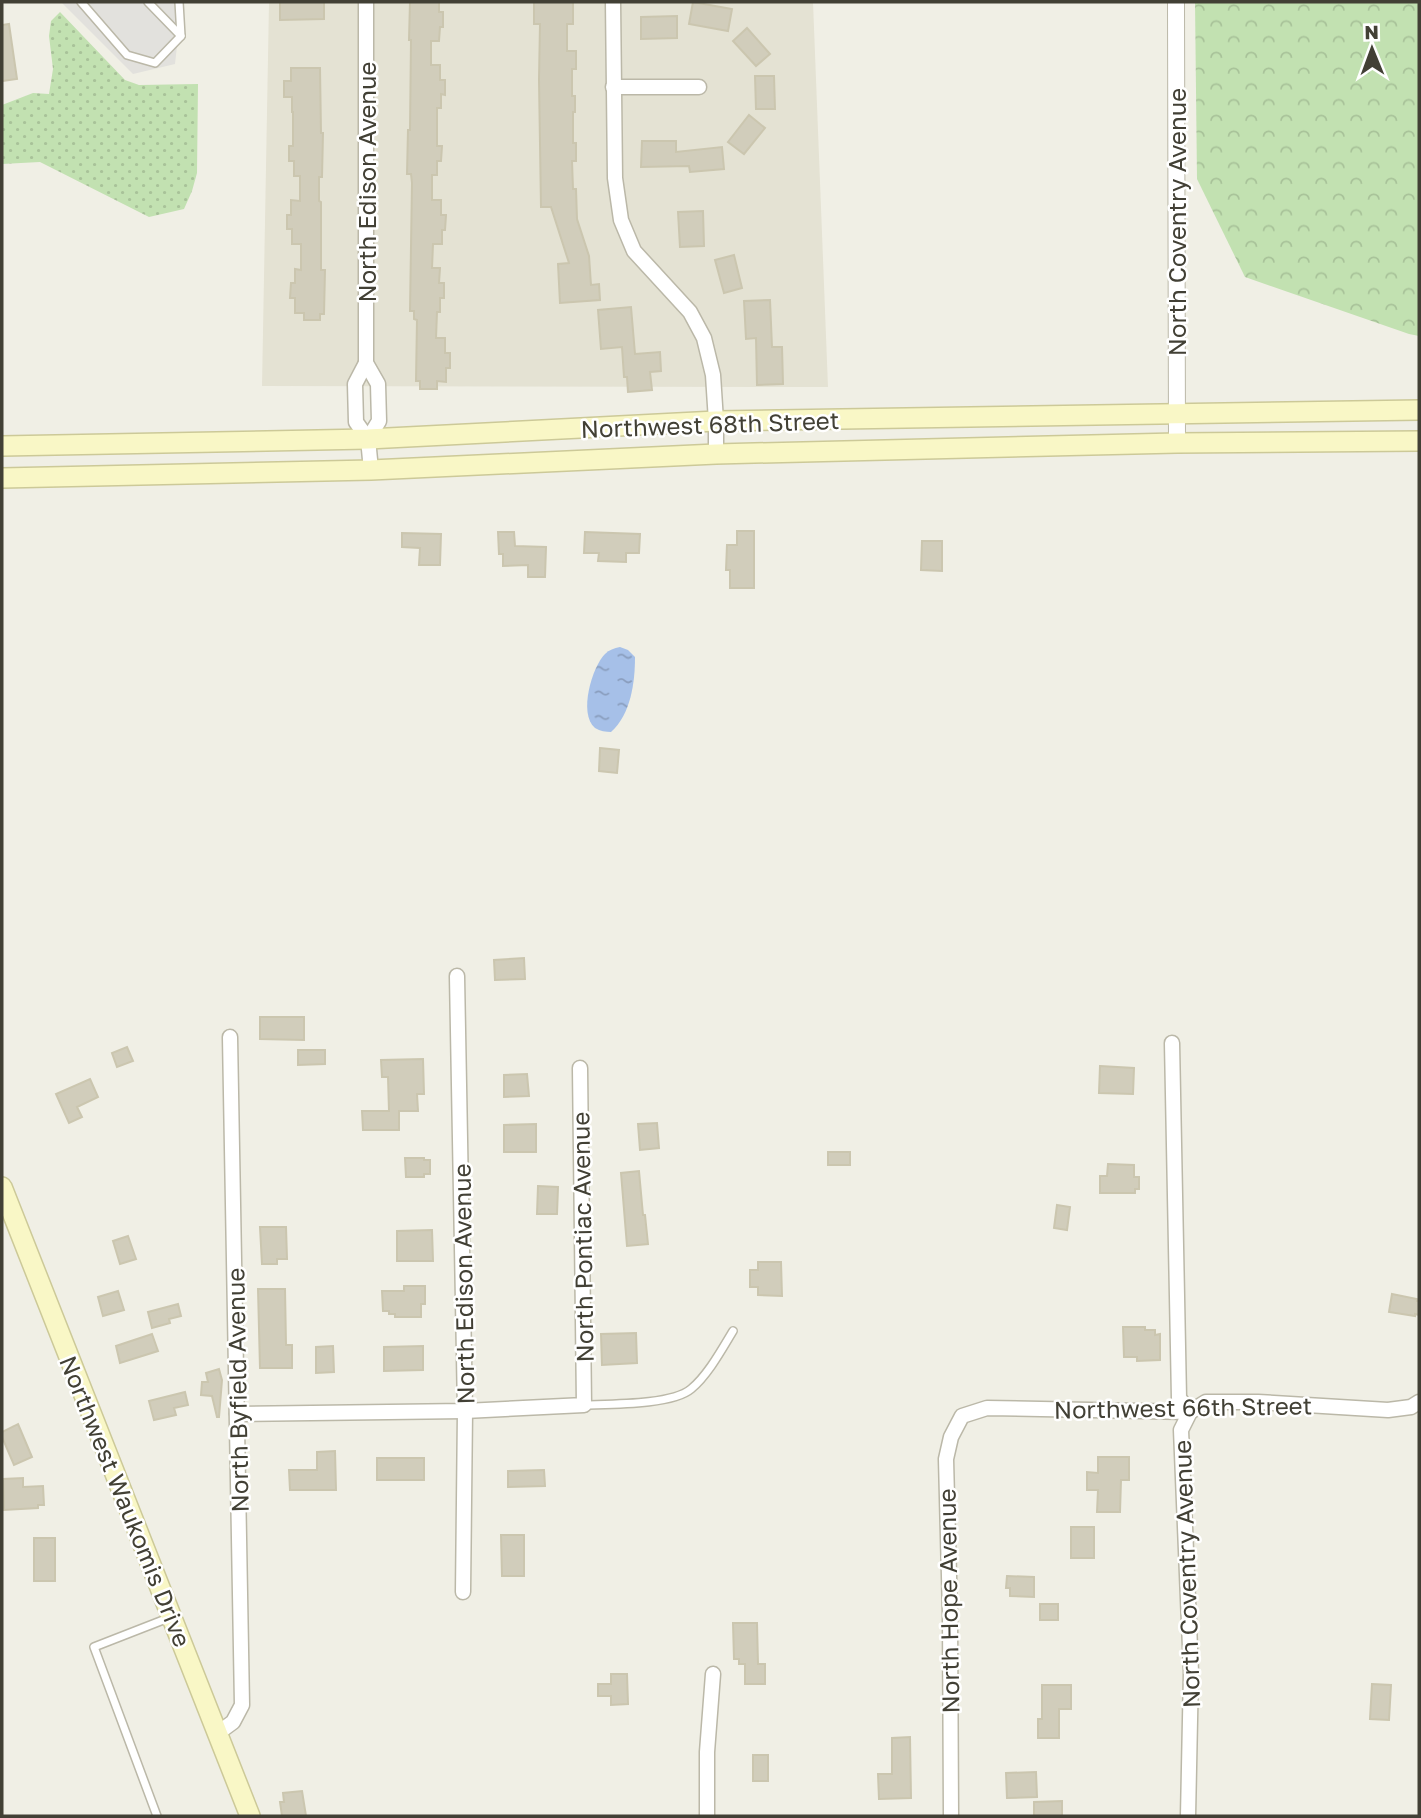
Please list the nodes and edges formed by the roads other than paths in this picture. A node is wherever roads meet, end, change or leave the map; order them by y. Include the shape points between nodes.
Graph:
1 (81, 2) edge
2 (148, 2) edge
3 (179, 2) edge
4 (366, 2) edge
5 (613, 2) edge
6 (1176, 2) edge
7 (181, 36) junction
8 (699, 87) dead end
9 (613, 88) junction
10 (366, 363) junction
11 (1419, 410) edge
12 (1177, 413) junction
13 (716, 421) junction
14 (368, 439) junction
15 (1419, 441) edge
16 (1177, 443) junction
17 (2, 446) edge
18 (716, 454) junction
19 (371, 470) junction
20 (2, 478) edge
21 (457, 976) dead end
22 (230, 1037) dead end
23 (1172, 1044) dead end
24 (580, 1068) dead end
25 (2, 1187) edge
26 (733, 1331) dead end
27 (1419, 1402) edge
28 (584, 1405) junction
29 (987, 1408) joint
30 (465, 1411) junction
31 (1190, 1412) junction
32 (237, 1414) junction
33 (463, 1592) dead end
34 (172, 1617) junction
35 (713, 1674) dead end
36 (218, 1732) junction
37 (157, 1816) edge
38 (250, 1816) edge
39 (707, 1816) edge
40 (951, 1816) edge
41 (1188, 1816) edge

1 - 7 lane via 127,55 155,63
2 - 7 lane
3 - 7 lane
4 - 10 street, North Edison Avenue
5 - 9 street
6 - 12 street, North Coventry Avenue
8 - 9 street
9 - 13 street via 614,178 621,220 634,251 690,312 704,338 713,375
10 - 14 street, North Edison Avenue via 378,384 379,421
10 - 14 street, North Edison Avenue via 355,384 356,422
11 - 12 main road, Northwest 68th Street
12 - 13 main road, Northwest 68th Street
12 - 16 street, North Coventry Avenue
13 - 14 main road, Northwest 68th Street
13 - 18 street
14 - 17 main road, Northwest 68th Street
14 - 19 street, North Edison Avenue
15 - 16 main road, Northwest 68th Street
16 - 18 main road, Northwest 68th Street
18 - 19 main road, Northwest 68th Street
19 - 20 main road, Northwest 68th Street
21 - 30 street, North Edison Avenue
22 - 32 street, North Byfield Avenue
23 - 31 street, North Coventry Avenue via 1180,1398
24 - 28 street, North Pontiac Avenue
25 - 34 main road, Northwest Waukomis Drive
26 - 28 lane via 691,1389 675,1397
27 - 31 street, Northwest 66th Street via 1388,1410 1206,1402
28 - 30 street
29 - 31 street, Northwest 66th Street
29 - 40 street, North Hope Avenue via 962,1416 946,1458
30 - 32 street
30 - 33 street, North Edison Avenue
31 - 41 street, North Coventry Avenue via 1181,1430 1191,1672
32 - 36 street, North Byfield Avenue via 242,1705 233,1722
34 - 36 main road, Northwest Waukomis Drive
34 - 37 lane via 94,1647
35 - 39 street
36 - 38 main road, Northwest Waukomis Drive

